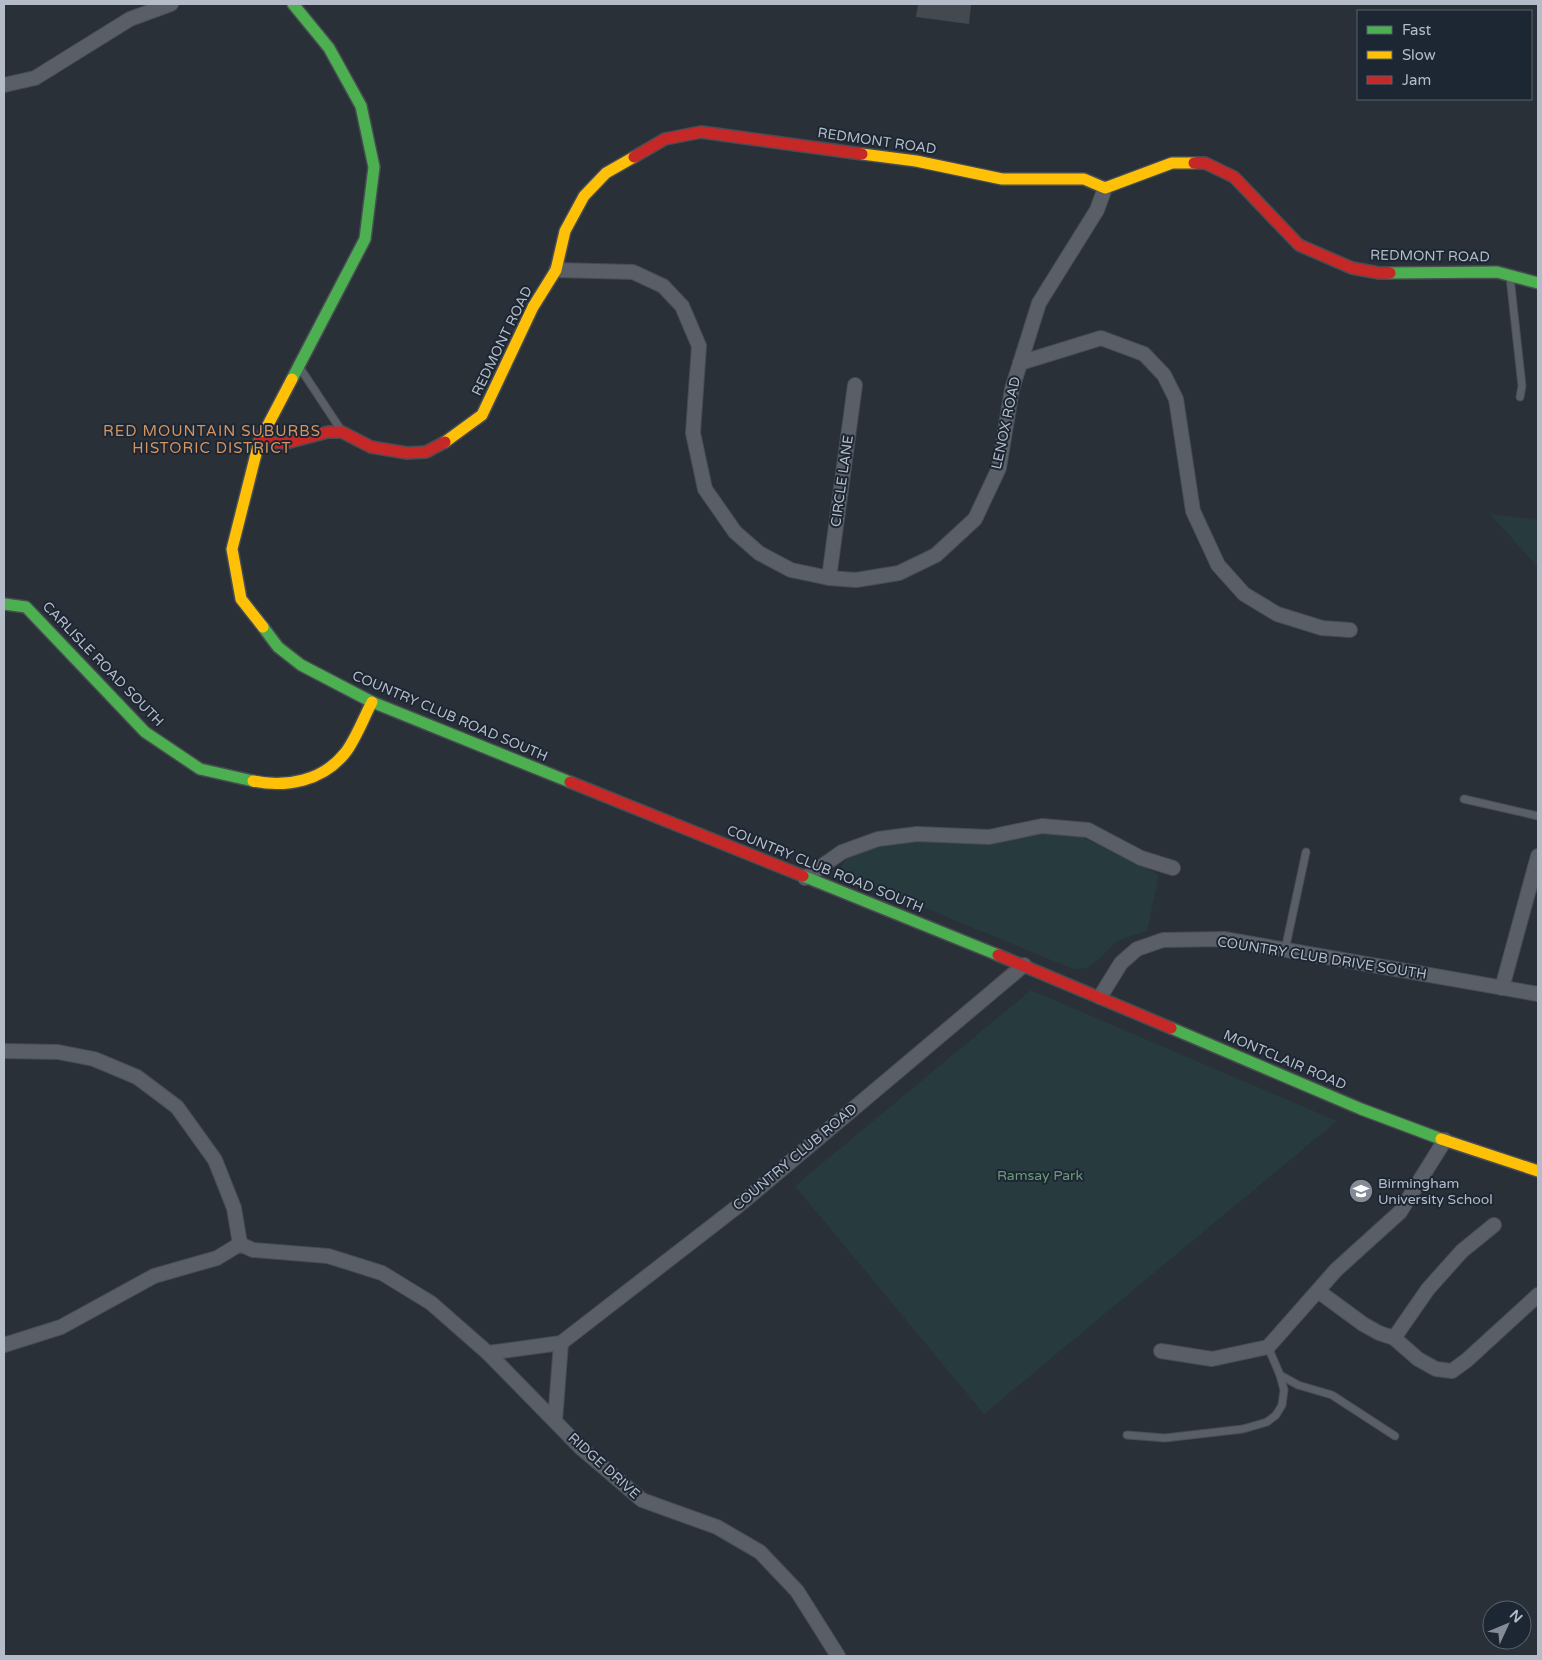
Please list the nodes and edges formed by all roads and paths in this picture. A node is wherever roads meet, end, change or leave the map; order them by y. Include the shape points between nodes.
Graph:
1 (171, 4) edge
2 (293, 4) edge
3 (4, 85) edge
4 (1106, 188) junction
5 (556, 270) junction
6 (1510, 276) junction
7 (1538, 283) edge
8 (1020, 363) junction
9 (298, 365) junction
10 (855, 384) dead end
11 (1520, 396) dead end
12 (342, 432) junction
13 (259, 442) junction
14 (829, 578) junction
15 (4, 604) edge
16 (1350, 630) dead end
17 (372, 702) junction
18 (1464, 799) dead end
19 (1538, 816) edge
20 (1306, 852) dead end
21 (1538, 856) edge
22 (1174, 868) dead end
23 (805, 878) junction
24 (1285, 950) junction
25 (1024, 965) junction
26 (1502, 988) junction
27 (1538, 994) edge
28 (1100, 997) junction
29 (4, 1051) edge
30 (1445, 1140) junction
31 (1538, 1171) edge
32 (1494, 1225) dead end
33 (240, 1244) junction
34 (1318, 1291) junction
35 (1538, 1295) edge
36 (1394, 1338) junction
37 (562, 1343) junction
38 (4, 1345) edge
39 (1268, 1347) junction
40 (1161, 1351) dead end
41 (488, 1353) junction
42 (1280, 1375) junction
43 (555, 1420) junction
44 (1127, 1435) dead end
45 (1395, 1436) dead end
46 (838, 1656) edge

1 - 3 street via 130,19 36,78
2 - 9 main road, COUNTRY CLUB ROAD SOUTH via 329,48 362,106 374,167 365,238
4 - 5 main road, REDMONT ROAD via 1084,179 1002,178 916,161 701,132 665,139 606,173 584,196 565,231
4 - 6 main road, REDMONT ROAD via 1172,164 1205,163 1234,177 1299,245 1352,268 1379,273 1497,272
4 - 8 street, LENOX ROAD via 1097,210 1039,303
5 - 12 main road, REDMONT ROAD via 533,307 482,415 426,452 407,453 371,447
5 - 14 street, LENOX ROAD via 633,272 664,286 682,306 699,346 693,433 705,489 735,532 759,553 791,570
6 - 7 main road, REDMONT ROAD
6 - 11 lane via 1522,386
8 - 14 street, LENOX ROAD via 1012,389 999,468 975,520 936,555 899,573 856,580
8 - 16 street, LENOX ROAD via 1101,338 1144,354 1164,375 1176,399 1193,511 1218,565 1244,594 1277,614 1322,628
9 - 12 lane, REDMONT ROAD
9 - 13 main road, COUNTRY CLUB ROAD SOUTH
10 - 14 street, CIRCLE LANE
12 - 13 main road via 328,432 286,443
13 - 17 main road, COUNTRY CLUB ROAD SOUTH via 232,550 241,599 278,646 301,666
15 - 17 main road, CARLISLE ROAD SOUTH via 26,607 145,732 200,769 262,783 298,783 327,770 345,753
17 - 23 main road, COUNTRY CLUB ROAD SOUTH
18 - 19 lane
20 - 24 lane
21 - 26 street
22 - 23 street via 1142,858 1088,830 1042,826 989,837 917,834 878,838 842,852
23 - 25 main road, COUNTRY CLUB ROAD SOUTH
24 - 26 street, COUNTRY CLUB DRIVE SOUTH
24 - 28 street, COUNTRY CLUB DRIVE SOUTH via 1224,939 1163,940 1137,949 1121,963
25 - 28 main road, MONTCLAIR ROAD
25 - 37 street, COUNTRY CLUB ROAD via 738,1206
26 - 27 street, COUNTRY CLUB DRIVE SOUTH
28 - 30 main road, MONTCLAIR ROAD via 1361,1109
29 - 33 street via 58,1052 94,1059 136,1077 177,1107 215,1160 234,1208
30 - 31 main road, MONTCLAIR ROAD
30 - 34 street via 1400,1212 1336,1270
32 - 36 street via 1462,1251 1428,1289
33 - 38 street via 217,1258 154,1276 61,1327
33 - 41 street, RIDGE DRIVE via 253,1250 328,1256 382,1274 431,1303
34 - 36 street via 1363,1324
34 - 39 street
35 - 36 street via 1452,1371 1436,1369 1418,1359
37 - 41 street
37 - 43 street
39 - 40 street via 1212,1359
39 - 42 lane
41 - 43 street, RIDGE DRIVE
42 - 44 lane via 1284,1390 1282,1405 1268,1422 1244,1429 1165,1438
42 - 45 lane via 1298,1385 1332,1395
43 - 46 street, RIDGE DRIVE via 581,1448 642,1500 717,1527 760,1552 797,1591

